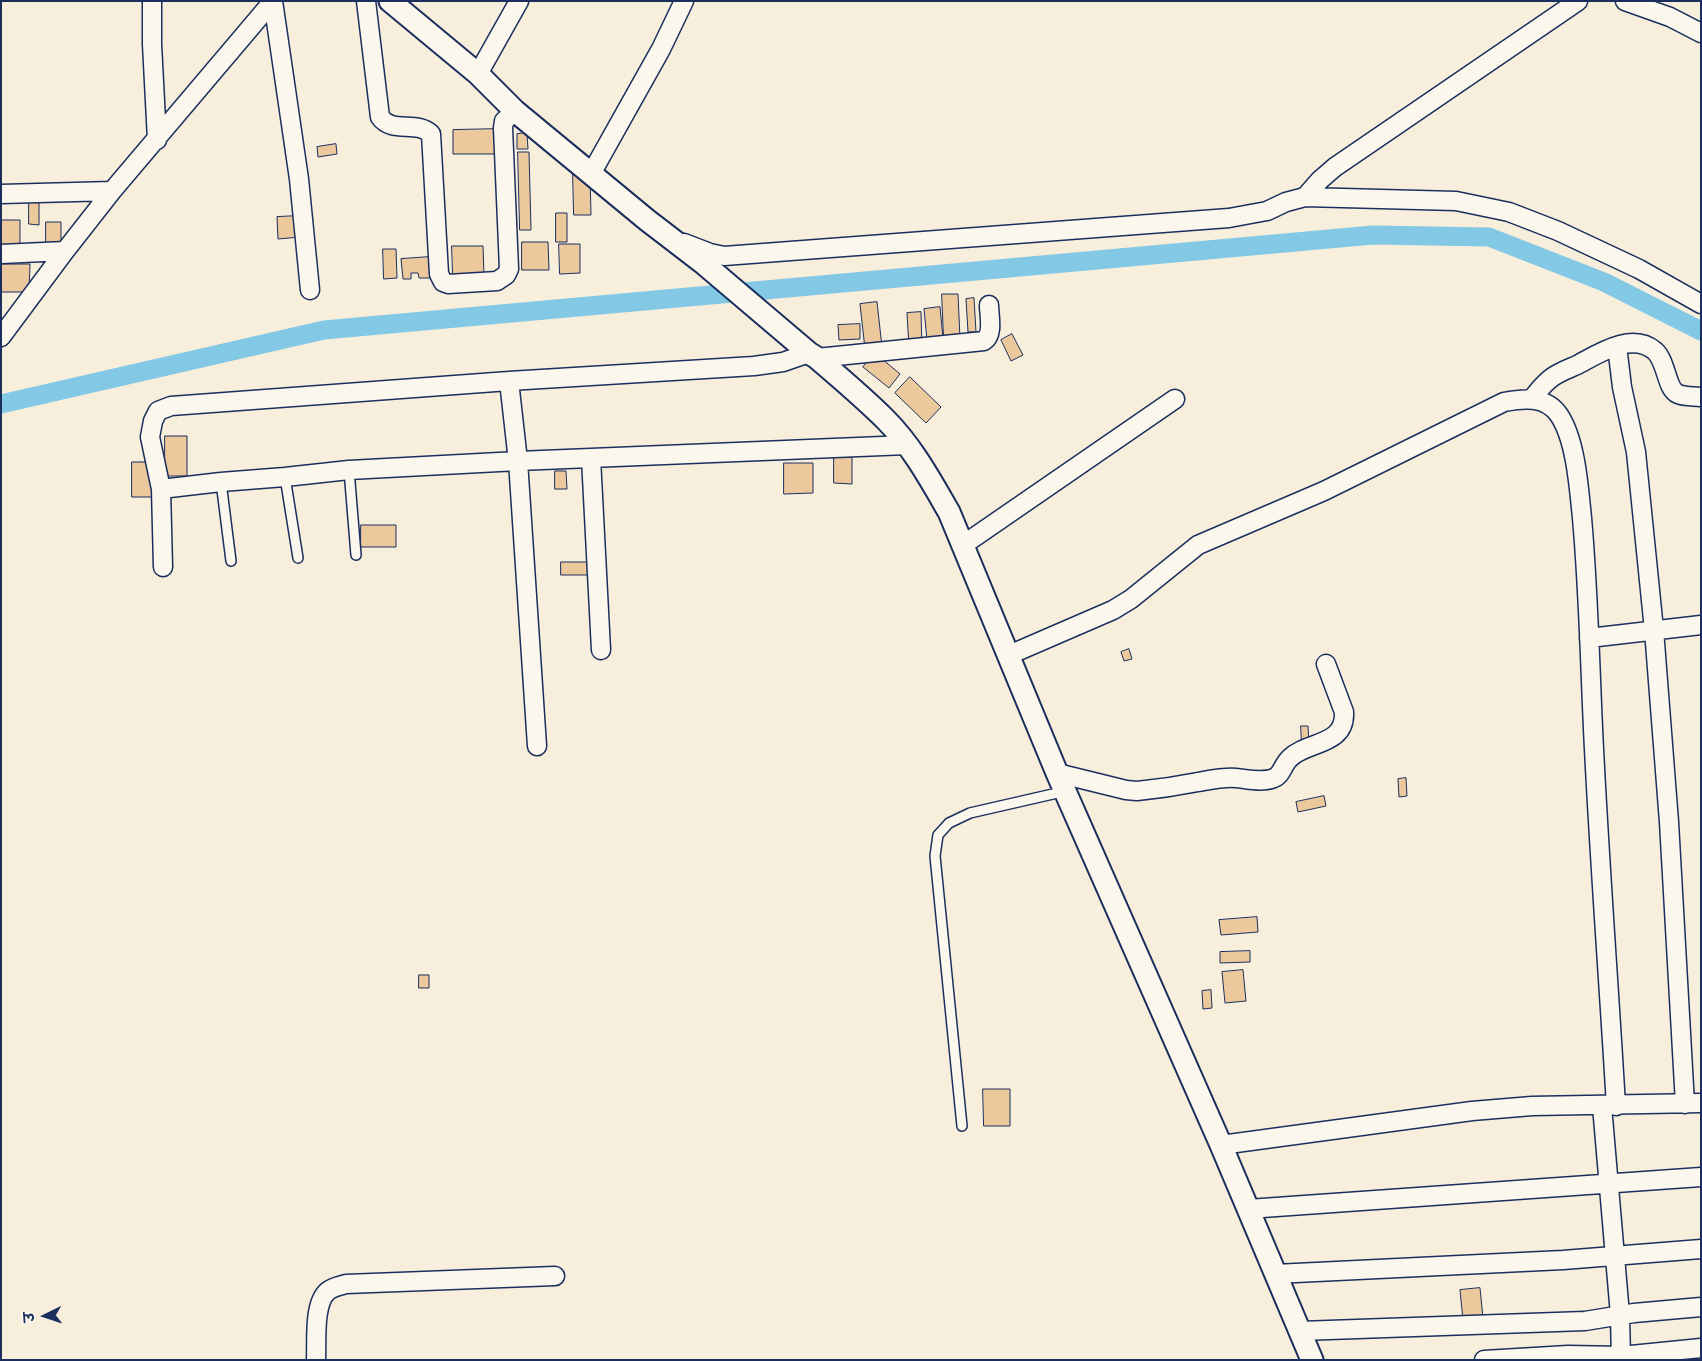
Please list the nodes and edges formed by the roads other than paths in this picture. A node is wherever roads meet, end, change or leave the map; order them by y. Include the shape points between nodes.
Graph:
1 (152, 1) edge
2 (273, 1) edge
3 (366, 1) edge
4 (390, 1) edge
5 (519, 1) edge
6 (684, 1) edge
7 (1625, 1) edge
8 (1569, 3) edge
9 (1701, 33) edge
10 (478, 74) junction
11 (515, 111) junction
12 (157, 140) junction
13 (591, 174) junction
14 (112, 191) junction
15 (1, 194) edge
16 (1305, 197) junction
17 (672, 238) junction
18 (65, 251) junction
19 (1, 254) edge
20 (310, 290) dead end
21 (1701, 304) edge
22 (989, 305) dead end
23 (1, 337) edge
24 (1617, 346) junction
25 (813, 356) junction
26 (509, 381) junction
27 (1701, 397) edge
28 (1175, 399) dead end
29 (1532, 399) junction
30 (907, 445) junction
31 (591, 458) junction
32 (518, 461) junction
33 (349, 470) junction
34 (285, 477) junction
35 (221, 482) junction
36 (161, 489) junction
37 (963, 545) junction
38 (356, 555) dead end
39 (298, 558) dead end
40 (231, 561) dead end
41 (163, 567) dead end
42 (1701, 625) edge
43 (1654, 630) junction
44 (1590, 638) junction
45 (601, 650) dead end
46 (1009, 656) junction
47 (1326, 664) dead end
48 (537, 746) dead end
49 (1062, 782) junction
50 (1693, 1103) edge
51 (1609, 1106) junction
52 (962, 1126) dead end
53 (1221, 1145) junction
54 (1701, 1177) edge
55 (1608, 1184) junction
56 (1248, 1209) junction
57 (1701, 1249) edge
58 (1615, 1257) junction
59 (1275, 1274) junction
60 (555, 1276) dead end
61 (1701, 1307) edge
62 (1620, 1315) junction
63 (1300, 1331) junction
64 (1701, 1348) edge
65 (1621, 1358) edge
66 (316, 1360) edge
67 (1312, 1360) edge
68 (1484, 1360) edge

1 - 12 street
2 - 12 street
2 - 20 street via 300,179
3 - 11 street via 380,117 386,124 425,129 431,134 439,274 440,279 448,284 497,281 509,269 503,128 504,121
4 - 10 street
5 - 10 street
6 - 13 street
7 - 9 street via 1670,17
8 - 16 street via 1335,167
10 - 11 street
11 - 13 street
12 - 14 street
13 - 17 street
14 - 15 street
14 - 18 street
16 - 17 street via 1267,211 1229,218 724,256
16 - 21 street via 1456,201 1509,212 1639,269
17 - 25 street
18 - 19 street
18 - 23 street
22 - 25 street via 990,332 984,341
24 - 27 street via 1633,344 1656,352 1664,363 1671,388 1680,395
24 - 29 street via 1552,377
24 - 43 street via 1636,452
25 - 26 street via 754,366
25 - 30 street via 887,421
26 - 32 street
26 - 36 street via 171,406 158,412 150,437
28 - 37 street
29 - 44 street via 1550,405 1559,415 1571,446 1580,496
29 - 46 street via 1504,402 1324,491 1198,545 1132,599
30 - 31 street
30 - 37 street via 936,490
31 - 32 street
31 - 45 street
32 - 33 street
32 - 48 street
33 - 34 street
33 - 38 lane
34 - 35 street
34 - 39 lane
35 - 36 street
35 - 40 lane
36 - 41 street
37 - 46 street
42 - 43 street
43 - 44 street
43 - 50 street
44 - 51 street
46 - 49 street
47 - 49 street via 1344,712 1341,728 1328,740 1293,755 1273,779 1228,778 1137,791
49 - 52 lane via 970,813 949,822 938,835 936,856
49 - 53 street
50 - 51 street
51 - 53 street via 1472,1110
51 - 55 street
53 - 56 street
54 - 55 street
55 - 56 street
55 - 58 street
56 - 59 street
57 - 58 street
58 - 59 street
58 - 62 street
59 - 63 street
60 - 66 street via 338,1286 322,1298 318,1311
61 - 62 street
62 - 63 street via 1585,1321
62 - 65 street
63 - 67 street
64 - 65 street
65 - 68 street via 1568,1355

